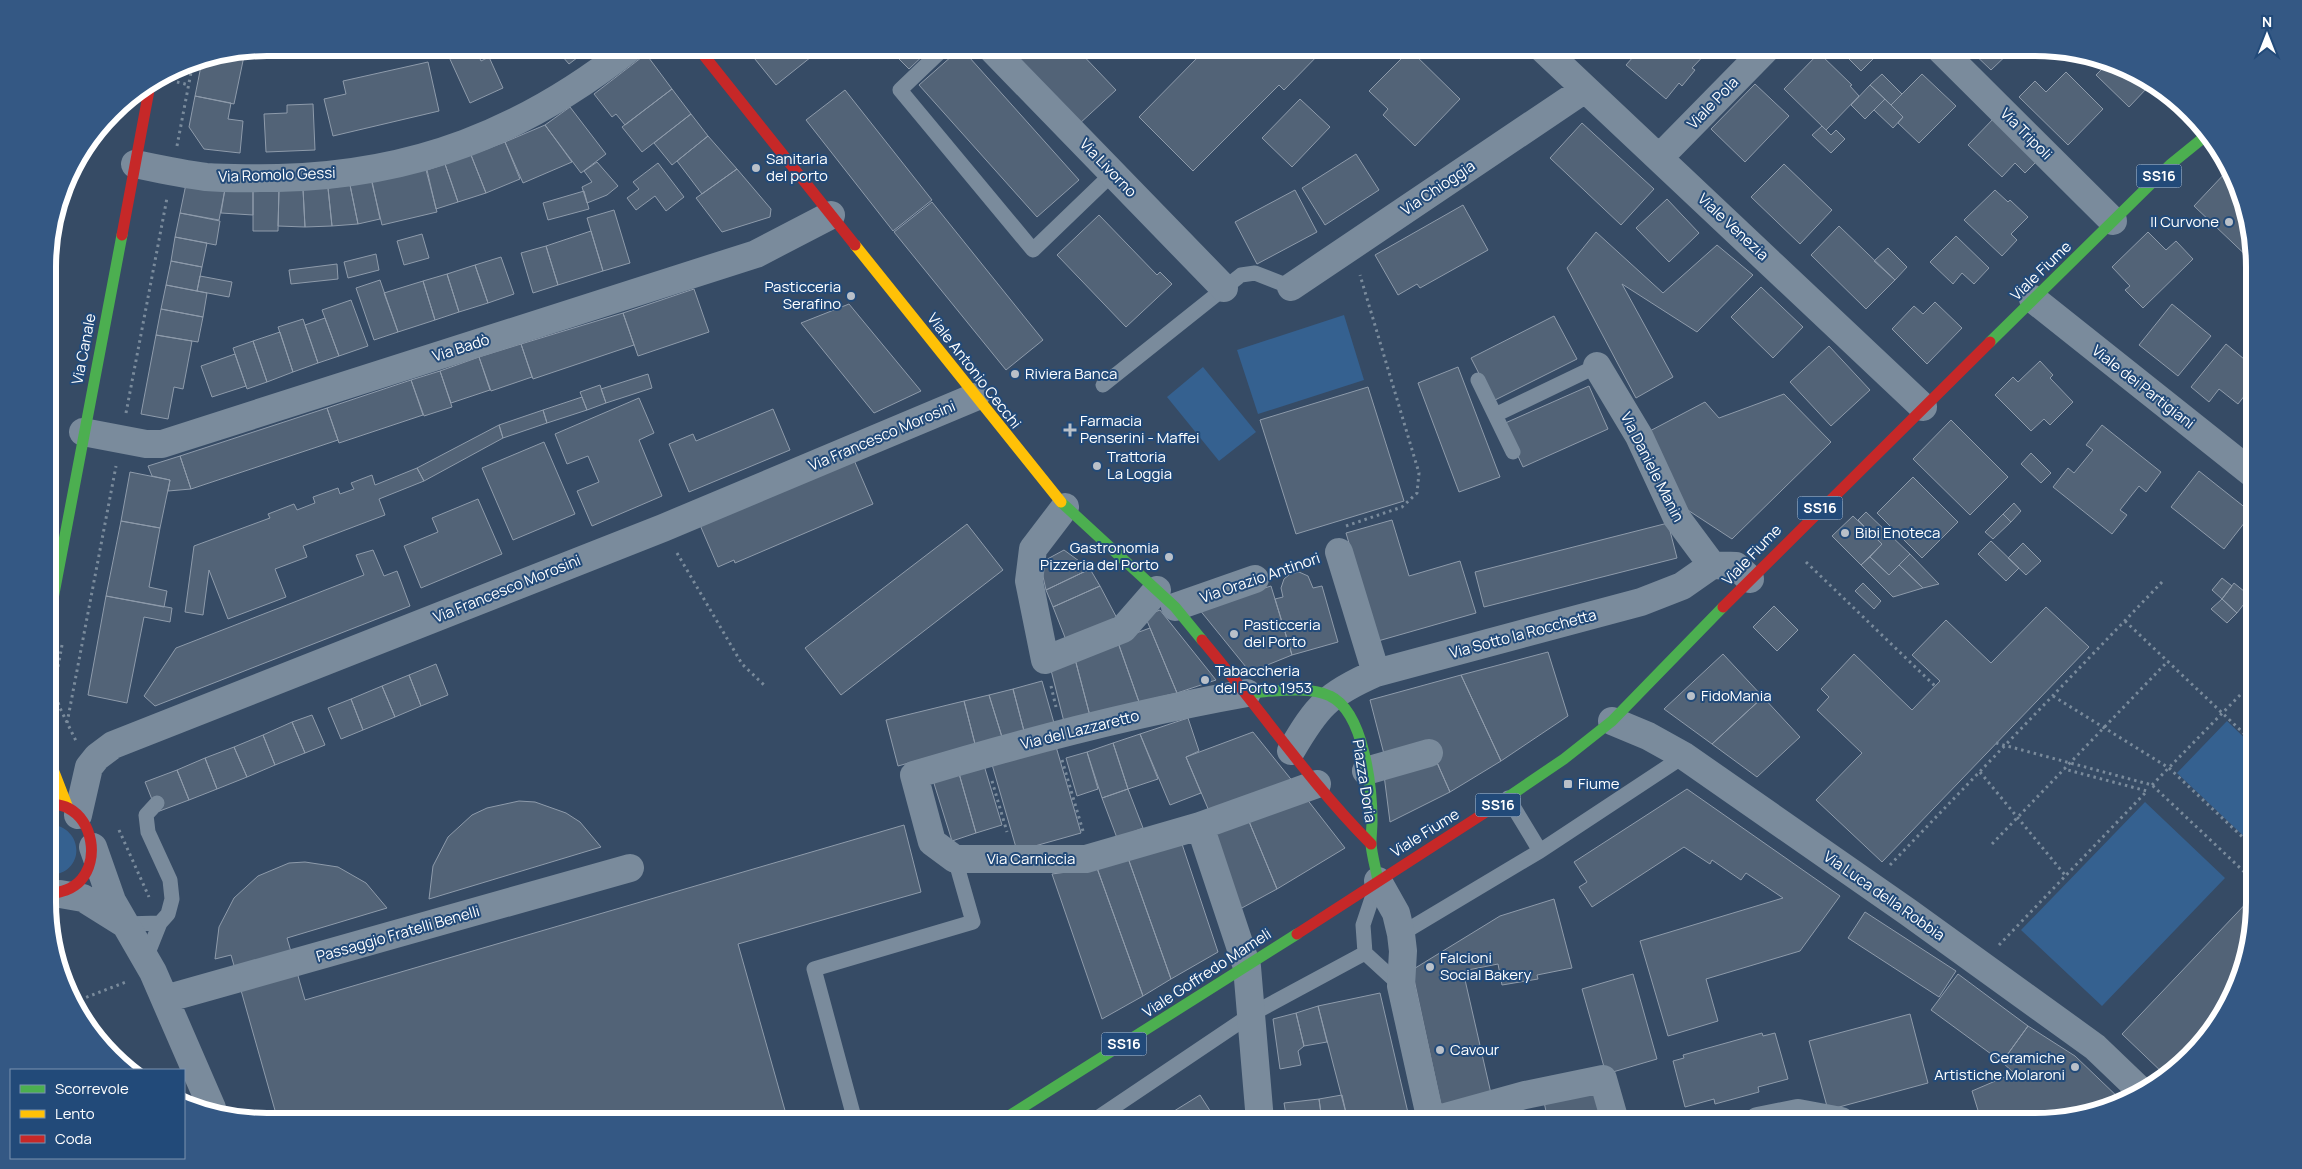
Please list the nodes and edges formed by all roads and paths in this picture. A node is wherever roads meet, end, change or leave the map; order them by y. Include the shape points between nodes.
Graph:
1 (620, 56) edge
2 (704, 56) edge
3 (936, 56) edge
4 (999, 56) edge
5 (1550, 56) edge
6 (1759, 56) edge
7 (1947, 56) edge
8 (190, 71) edge
9 (1585, 89) junction
10 (150, 92) edge
11 (2202, 139) edge
12 (1659, 158) junction
13 (153, 168) junction
14 (1113, 173) junction
15 (831, 215) junction
16 (2112, 221) junction
17 (1346, 250) junction
18 (1291, 287) joint
19 (1224, 288) junction
20 (2033, 299) junction
21 (1597, 366) joint
22 (1478, 380) dead end
23 (1103, 385) dead end
24 (975, 397) junction
25 (1923, 407) junction
26 (1495, 415) junction
27 (83, 432) junction
28 (121, 440) junction
29 (1513, 452) dead end
30 (2246, 468) edge
31 (1065, 508) junction
32 (663, 528) junction
33 (1786, 543) junction
34 (1339, 552) junction
35 (1712, 565) junction
36 (1255, 579) joint
37 (1750, 579) junction
38 (56, 581) edge
39 (2163, 581) dead end
40 (1166, 598) junction
41 (2125, 621) junction
42 (1045, 660) junction
43 (2168, 661) junction
44 (1376, 673) junction
45 (764, 684) dead end
46 (1935, 686) dead end
47 (1247, 693) junction
48 (2242, 693) dead end
49 (1331, 696) junction
50 (2053, 696) junction
51 (2222, 713) junction
52 (1612, 721) junction
53 (67, 723) dead end
54 (2104, 728) junction
55 (1059, 735) junction
56 (2246, 736) edge
57 (1996, 743) dead end
58 (2005, 746) junction
59 (1291, 751) junction
60 (984, 754) junction
61 (1429, 754) dead end
62 (1684, 756) junction
63 (2070, 764) junction
64 (2169, 768) junction
65 (2064, 769) junction
66 (1366, 771) junction
67 (1980, 772) junction
68 (56, 774) edge
69 (1317, 784) junction
70 (2152, 785) junction
71 (1508, 798) junction
72 (157, 803) dead end
73 (56, 806) edge
74 (73, 811) junction
75 (2018, 818) junction
76 (1200, 826) junction
77 (118, 828) dead end
78 (2246, 840) edge
79 (1371, 844) junction
80 (1992, 844) dead end
81 (93, 846) junction
82 (1540, 851) junction
83 (1091, 858) junction
84 (955, 859) junction
85 (1015, 859) junction
86 (630, 868) dead end
87 (2246, 873) edge
88 (2066, 876) junction
89 (1378, 881) junction
90 (1870, 886) junction
91 (56, 893) edge
92 (56, 894) edge
93 (149, 898) dead end
94 (160, 923) junction
95 (124, 924) junction
96 (1401, 934) junction
97 (1995, 949) dead end
98 (1365, 953) junction
99 (146, 958) junction
100 (1247, 966) junction
101 (126, 982) dead end
102 (1401, 986) junction
103 (81, 999) edge
104 (165, 999) junction
105 (1252, 1014) junction
106 (2136, 1086) edge
107 (211, 1105) edge
108 (853, 1113) edge
109 (1014, 1113) edge
110 (1105, 1113) edge
111 (1259, 1113) edge
112 (1429, 1113) edge
113 (1460, 1113) edge
114 (1613, 1113) edge

1 - 13 street, Via Romolo Gessi via 544,107 488,136 428,157 368,170 310,177 241,178
2 - 15 street, Viale Antonio Cecchi
3 - 14 lane via 900,90 1033,250
4 - 14 street, Via Livorno
5 - 9 street, Viale Venezia
6 - 12 street, Viale Pola
7 - 16 street, Via Tripoli
8 - 13 path
9 - 12 street, Viale Venezia
9 - 17 street, Via Chioggia
10 - 13 street, Via Canale
11 - 16 street, Viale Fiume / SS16
12 - 25 street, Viale Venezia
13 - 27 street, Via Canale
13 - 28 path
14 - 19 street, Via Livorno
15 - 24 street, Viale Antonio Cecchi
15 - 28 street, Via Badò via 756,254 162,444
16 - 20 street, Viale Fiume / SS16
17 - 18 street, Via Chioggia
17 - 34 path via 1360,275 1418,473 1417,493 1402,507 1343,527 1339,534
18 - 19 lane via 1255,272 1241,275
19 - 23 lane
20 - 25 street, Viale Fiume / SS16
20 - 30 street, Viale dei Partigiani
21 - 26 lane
21 - 35 street, Via Daniele Manin via 1638,436 1677,518
22 - 26 lane
24 - 31 street, Viale Antonio Cecchi
24 - 32 street, Via Francesco Morosini
25 - 33 street, Viale Fiume / SS16
26 - 29 lane
27 - 28 street, Via Badò
27 - 38 street, Via Canale
28 - 53 path
31 - 40 street, Viale Antonio Cecchi
31 - 42 street via 1033,548 1029,581
32 - 45 path via 742,664
32 - 74 street, Via Francesco Morosini via 113,745 89,767
33 - 37 street, Viale Fiume / SS16
33 - 46 path
34 - 36 path, Via Orazio Antinori via 1303,560
34 - 44 street, Via Orazio Antinori
35 - 37 street via 1736,566
35 - 44 street, Via Sotto la Rocchetta via 1682,586 1642,602
36 - 40 street, Via Orazio Antinori
37 - 52 street, Viale Fiume / SS16
39 - 41 path
40 - 42 street via 1123,629
40 - 47 street, Viale Antonio Cecchi
41 - 43 path
41 - 50 path
42 - 55 path
43 - 51 path
43 - 54 path
44 - 49 street, Via Sotto la Rocchetta
47 - 49 street via 1302,691
47 - 55 street, Via del Lazzaretto via 1181,705
47 - 59 street, Piazza Doria
48 - 51 path
49 - 59 street via 1310,717
49 - 66 street, Piazza Doria via 1349,713 1360,740
50 - 54 path
50 - 58 path
51 - 56 path
51 - 64 path
52 - 62 street, Via Luca della Robbia
52 - 71 street, Viale Fiume / SS16
54 - 63 path
54 - 64 path
55 - 60 street, Via del Lazzaretto
55 - 83 path
57 - 58 path
58 - 63 path
58 - 67 path
59 - 69 street, Piazza Doria
60 - 84 street, Via del Lazzaretto via 914,775 932,842
60 - 85 path
61 - 66 street
62 - 82 lane
62 - 90 street, Via Luca della Robbia
63 - 65 path
63 - 70 path
64 - 70 path
64 - 78 path
65 - 75 path
65 - 88 path via 2147,791
66 - 79 street, Piazza Doria via 1372,816
67 - 75 path
67 - 90 path
68 - 74 street
69 - 76 street, Via Carniccia
69 - 79 street, Piazza Doria
70 - 87 path
71 - 82 lane
71 - 89 street, Viale Fiume / SS16
72 - 94 lane via 146,816 148,832 170,880 172,900 168,914
73 - 74 street
74 - 81 street via 88,829
75 - 80 path
75 - 88 path
76 - 83 street, Via Carniccia
76 - 100 street
77 - 93 path
79 - 89 street, Piazza Doria
81 - 91 street via 91,863 81,880
81 - 95 street via 108,893
82 - 96 lane
83 - 85 street, Via Carniccia
84 - 85 street, Via Carniccia
84 - 108 lane via 972,922 814,969
86 - 104 street, Passaggio Fratelli Benelli
88 - 97 path
89 - 96 street via 1396,913
89 - 98 lane via 1363,925
89 - 100 street, Viale Goffredo Mameli / SS16
90 - 106 street, Via Luca della Robbia via 2095,1047
92 - 95 street via 83,898
94 - 95 lane
94 - 99 lane
95 - 99 street
96 - 102 street
98 - 102 lane
98 - 105 lane
99 - 104 street
100 - 105 street
100 - 109 street, Viale Goffredo Mameli / SS16
101 - 103 path
102 - 112 street
104 - 107 street
105 - 110 lane
105 - 111 street
113 - 114 street via 1603,1079

